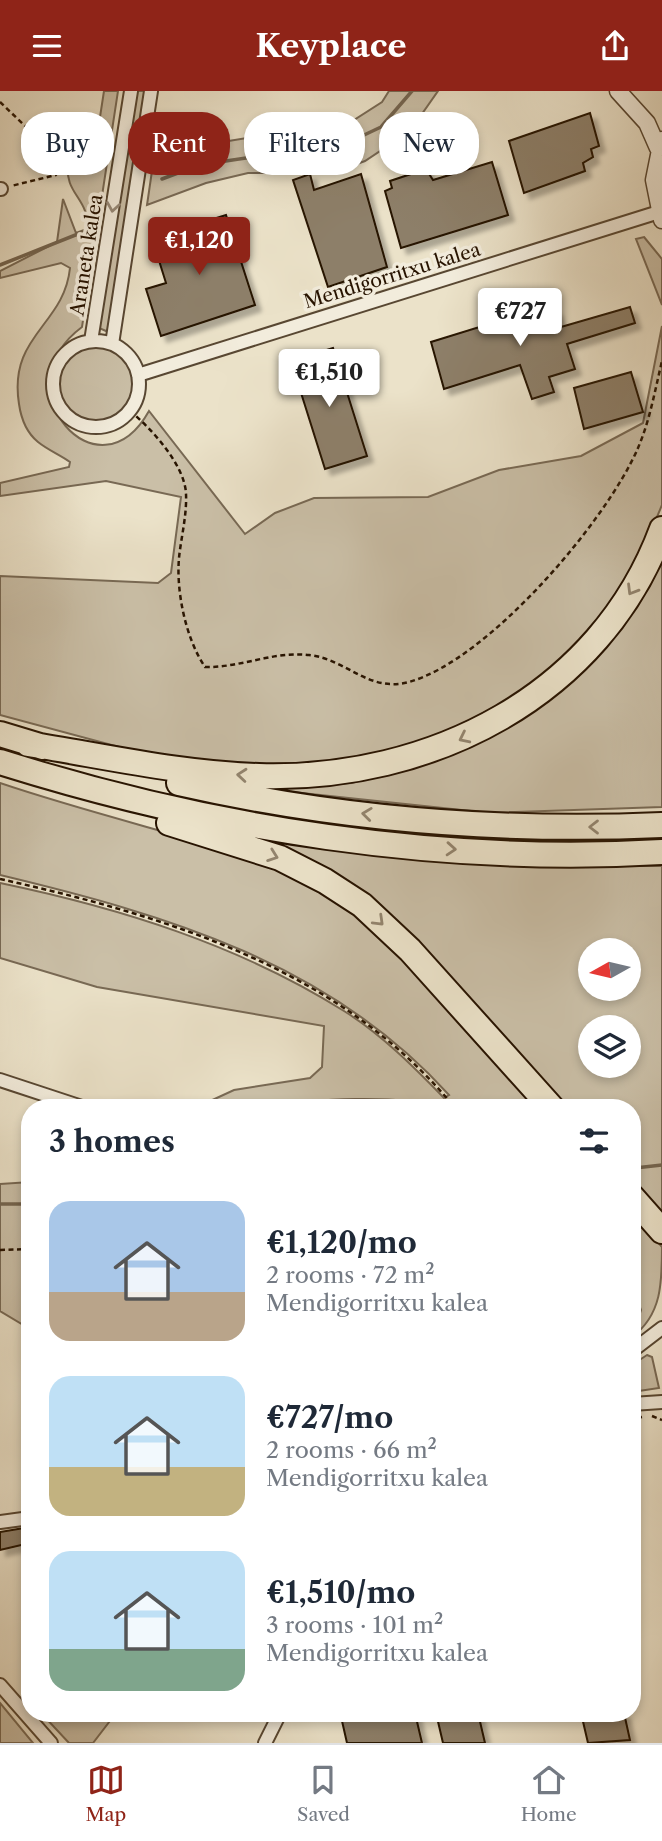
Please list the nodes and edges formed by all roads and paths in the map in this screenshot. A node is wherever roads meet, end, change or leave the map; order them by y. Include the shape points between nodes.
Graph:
1 (131, 91) edge
2 (151, 91) edge
3 (618, 91) edge
4 (0, 102) edge
5 (660, 144) edge
6 (1, 189) edge
7 (660, 216) edge
8 (91, 341) junction
9 (112, 344) junction
10 (662, 361) edge
11 (138, 375) junction
12 (130, 411) junction
13 (662, 529) edge
14 (0, 734) edge
15 (28, 744) junction
16 (0, 763) edge
17 (662, 825) edge
18 (662, 852) edge
19 (0, 879) edge
20 (0, 1080) edge
21 (58, 1099) edge
22 (448, 1099) edge
23 (544, 1099) edge
24 (641, 1207) edge
25 (662, 1231) edge
26 (21, 1249) edge
27 (0, 1250) edge
28 (662, 1328) edge
29 (641, 1344) edge
30 (662, 1402) edge
31 (641, 1403) edge
32 (641, 1418) edge
33 (662, 1420) edge
34 (21, 1519) edge
35 (0, 1521) edge
36 (0, 1685) edge
37 (21, 1709) edge
38 (33, 1722) edge
39 (276, 1722) edge
40 (51, 1743) edge
41 (265, 1743) edge

1 -> 8 street, Araneta kalea
2 - 9 street, Araneta kalea
3 - 5 street
4 - 6 path via 59,163 56,175
5 - 7 street via 653,180
7 - 11 street, Mendigorritxu kalea
8 - 9 street
8 - 12 street via 66,353 58,364 54,391 58,404 66,415 90,427 117,422
9 - 11 street via 129,356
10 - 12 path via 637,450 598,516 552,573 511,615 457,656 410,682 390,685 360,678 335,662 312,655 259,657 205,667 195,653 180,589 186,493 182,477
11 - 12 street via 139,389
13 -> 15 highway via 619,610 563,673 494,724 448,746 354,771 258,776 189,771
14 - 15 highway
17 -> 15 highway via 515,826 334,810 181,784
16 -> 18 highway via 173,810 329,837 513,853
16 -> 23 highway via 45,786 280,858 325,880 362,905 410,950
19 - 22 path via 136,913 248,955 361,1018 421,1068
20 - 21 street
24 - 25 highway
26 - 27 path
28 - 29 street
30 - 31 street
32 - 33 path
34 - 35 street
36 - 37 street
38 - 40 street
39 - 41 street

